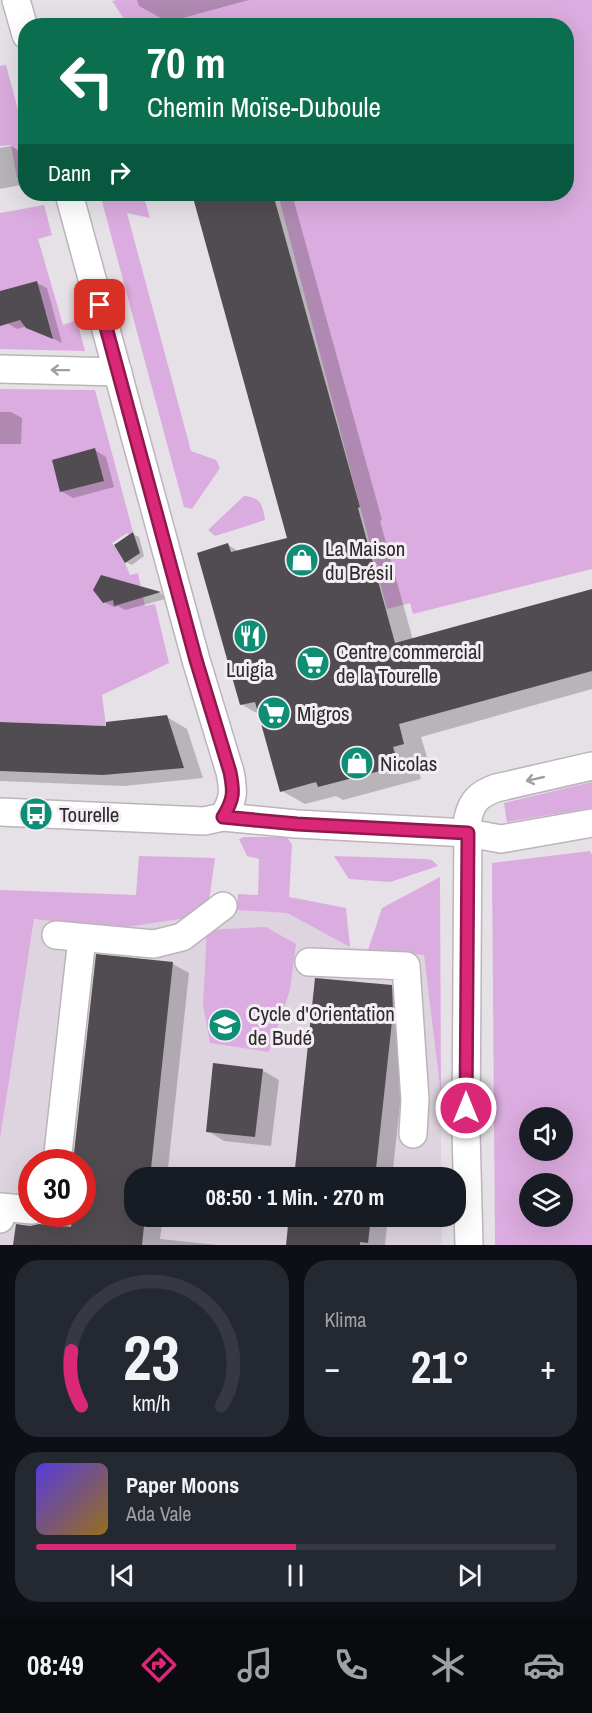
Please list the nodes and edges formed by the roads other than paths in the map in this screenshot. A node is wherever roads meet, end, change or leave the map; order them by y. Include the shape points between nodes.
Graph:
1 (16, 0) edge
2 (21, 18) edge
3 (71, 201) edge
4 (0, 369) edge
5 (118, 372) junction
6 (592, 766) edge
7 (0, 812) edge
8 (223, 817) junction
9 (592, 823) edge
10 (468, 833) junction
11 (223, 906) dead end
12 (309, 962) dead end
13 (413, 1134) dead end
14 (58, 1149) edge
15 (18, 1209) edge
16 (0, 1218) edge
17 (469, 1245) edge

1 - 2 street
3 - 5 street
5 -> 4 street
5 - 8 street via 230,772 234,789
6 -> 10 street via 483,793 470,806
7 - 8 street via 204,821
8 - 10 street
9 - 10 street via 501,839
10 - 17 street
11 - 14 street via 182,937 154,944 69,936
12 - 13 street via 406,966 415,1100
15 - 16 street via 1,1208

